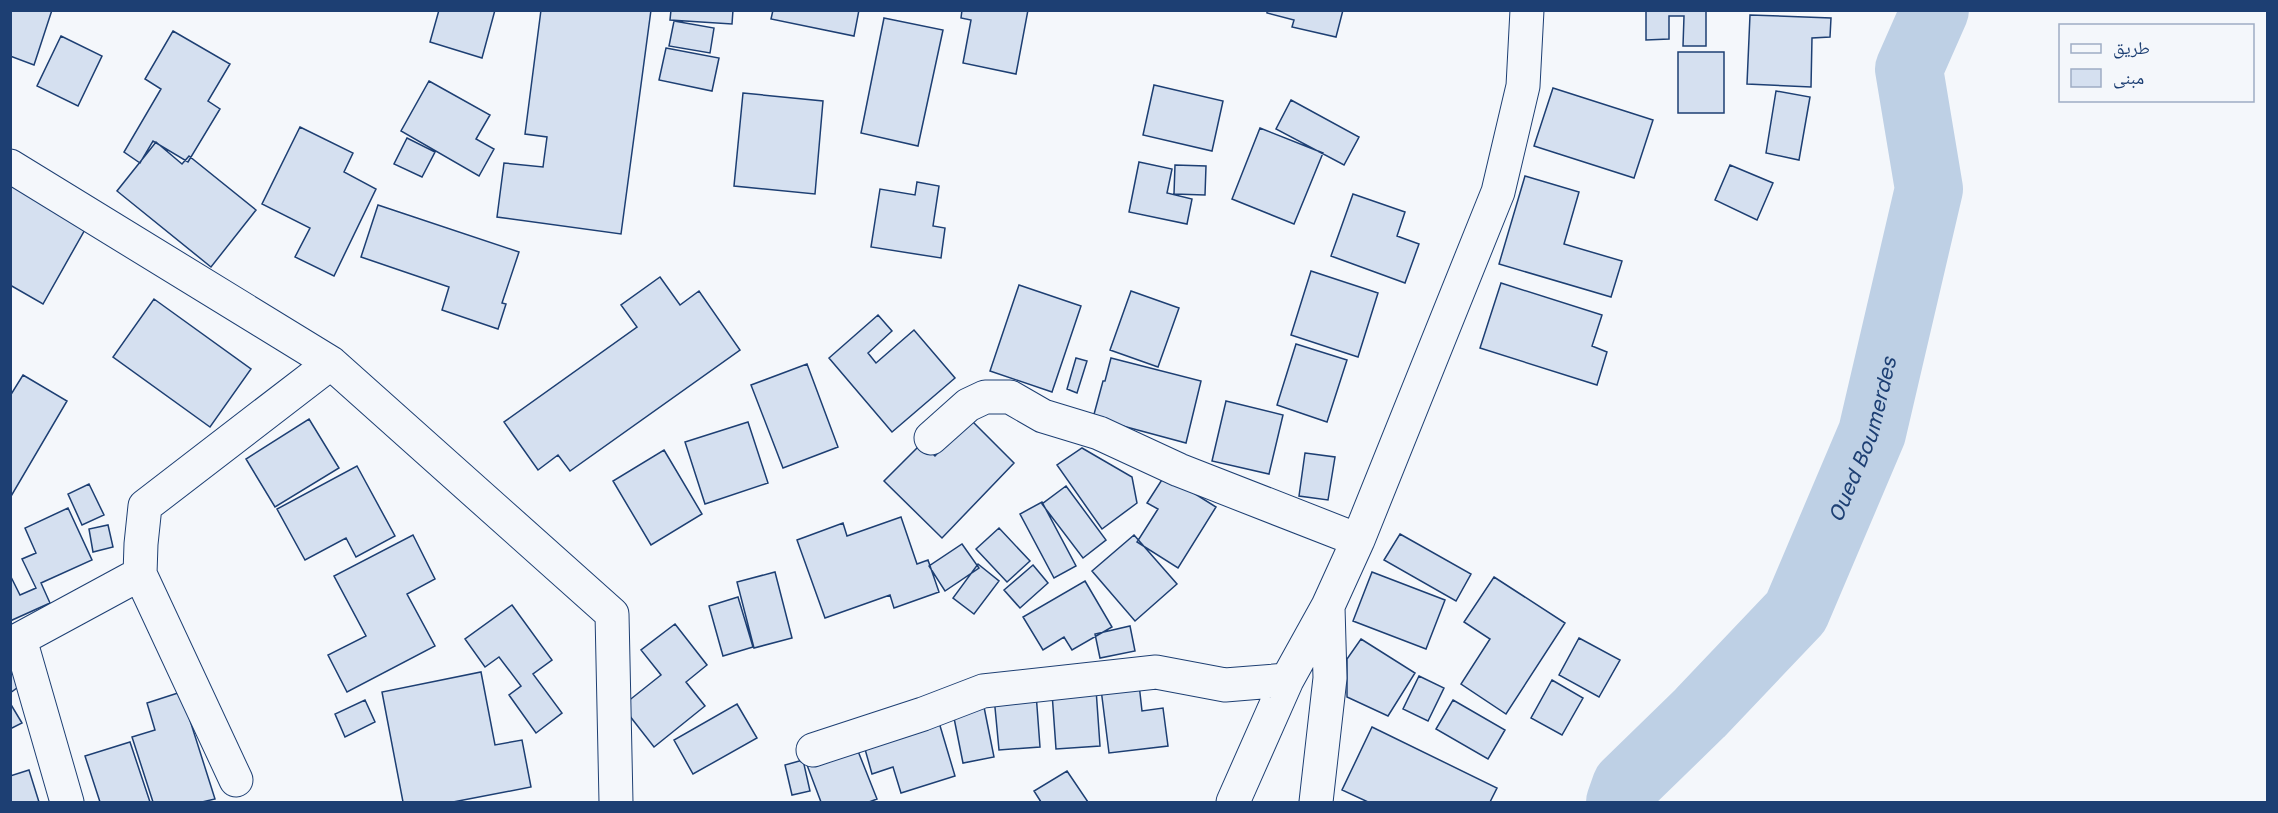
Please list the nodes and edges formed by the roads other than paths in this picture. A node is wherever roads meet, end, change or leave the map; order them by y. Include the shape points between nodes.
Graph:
1 (1527, 10) edge
2 (10, 166) edge
3 (331, 363) junction
4 (931, 438) dead end
5 (1358, 540) junction
6 (140, 574) junction
7 (1328, 606) junction
8 (1287, 680) junction
9 (813, 750) dead end
10 (236, 780) dead end
11 (67, 802) edge
12 (616, 802) edge
13 (1233, 802) edge
14 (1316, 802) edge

1 - 5 street via 1522,86 1498,192
2 - 3 street
3 - 6 street via 145,506
3 - 12 street via 612,615
4 - 5 street via 968,405 985,397 1010,397 1043,416 1099,433 1179,470
5 - 7 street
6 - 10 street
6 - 11 street via 20,639
7 - 8 street
7 - 14 street via 1330,678
8 - 9 street via 1225,684 1156,672 983,691
8 - 13 street

